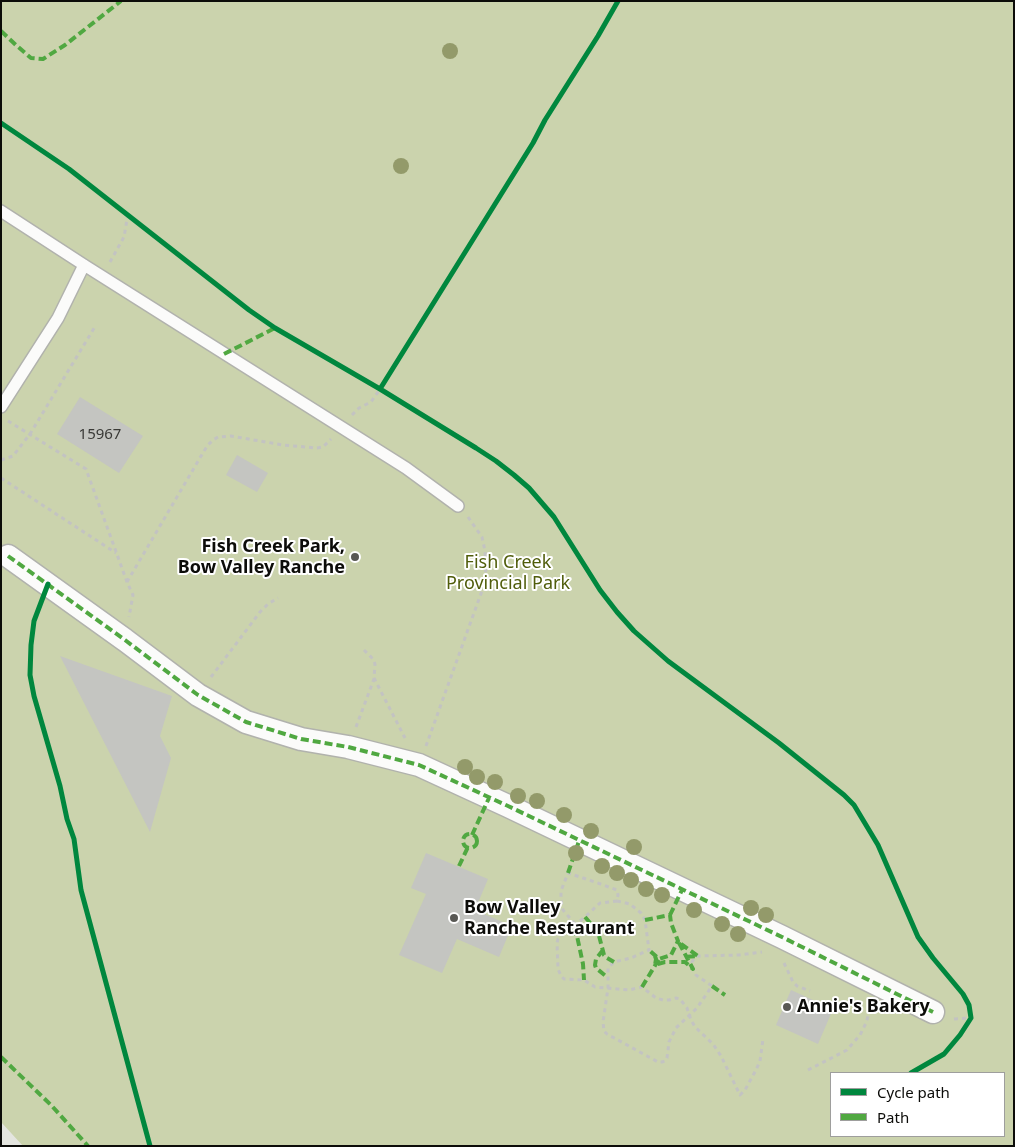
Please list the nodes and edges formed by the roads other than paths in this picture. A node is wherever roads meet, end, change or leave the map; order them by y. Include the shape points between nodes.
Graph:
1 (1, 211) edge
2 (84, 265) junction
3 (1, 407) edge
4 (458, 506) road end
5 (8, 556) dead end
6 (933, 1012) dead end

1 - 2 lane
2 - 3 lane via 58,318
2 - 4 lane via 406,468
5 - 6 street via 198,696 246,722 301,739 419,765 779,942

